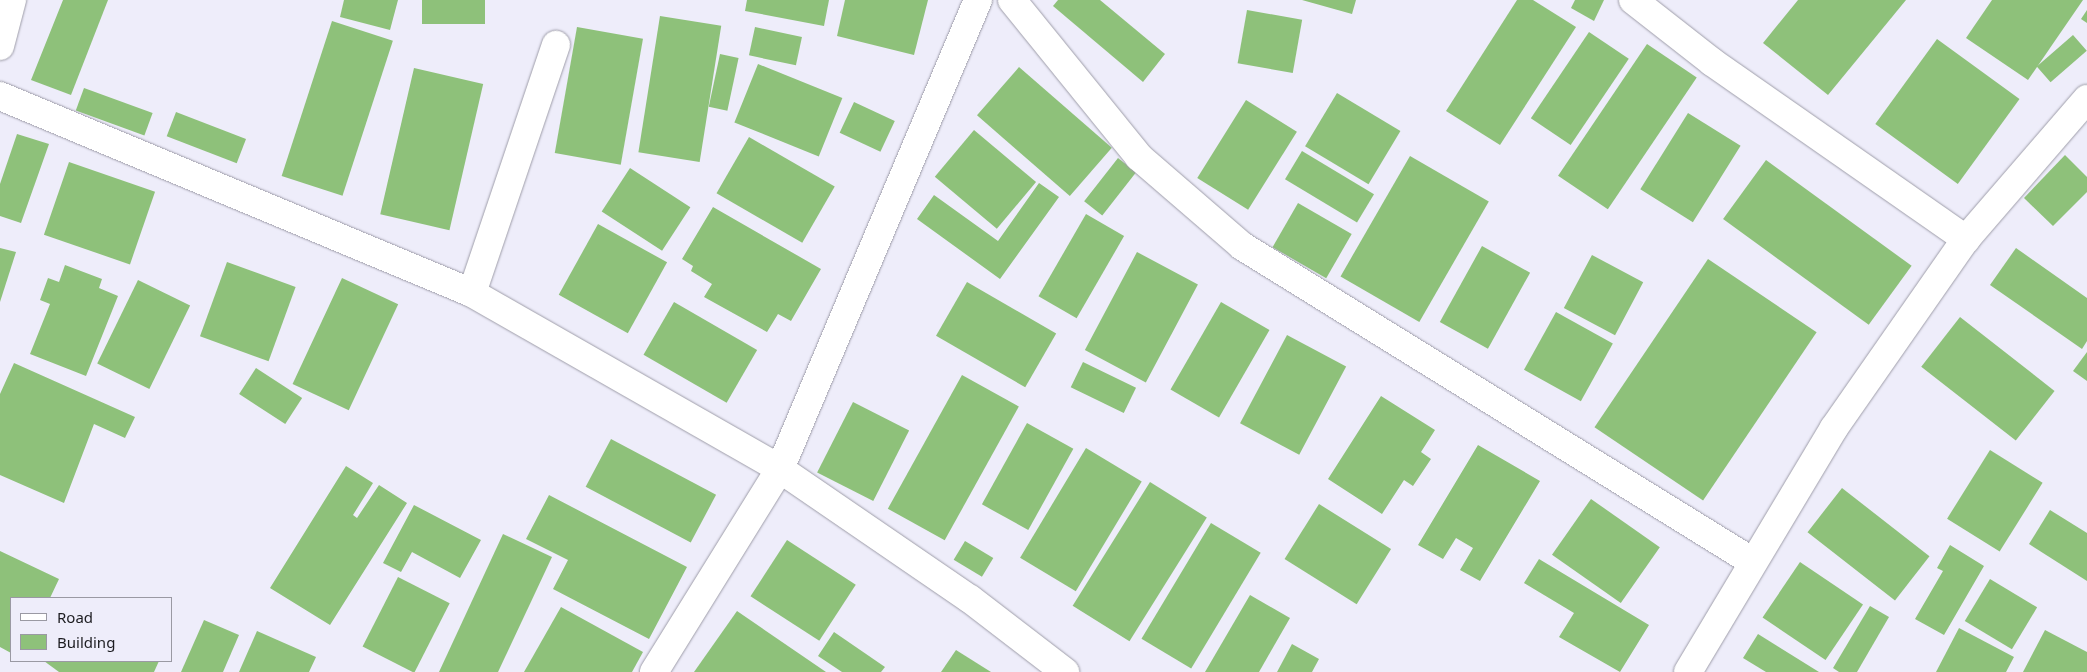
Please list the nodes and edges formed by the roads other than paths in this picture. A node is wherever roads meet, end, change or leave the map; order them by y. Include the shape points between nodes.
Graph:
1 (978, 0) edge
2 (1012, 0) edge
3 (1633, 0) edge
4 (9, 1) edge
5 (556, 45) dead end
6 (0, 46) edge
7 (0, 96) edge
8 (2087, 99) edge
9 (1966, 239) junction
10 (472, 293) junction
11 (780, 469) junction
12 (1753, 562) junction
13 (654, 672) edge
14 (1065, 672) edge
15 (1688, 672) edge

1 - 11 street
2 - 12 street via 1139,157 1242,246
3 - 9 street via 1712,62
4 - 6 street
5 - 10 street
7 - 10 street
8 - 9 street
9 - 12 street via 1834,428
10 - 11 street
11 - 13 street
11 - 14 street via 970,598
12 - 15 street

